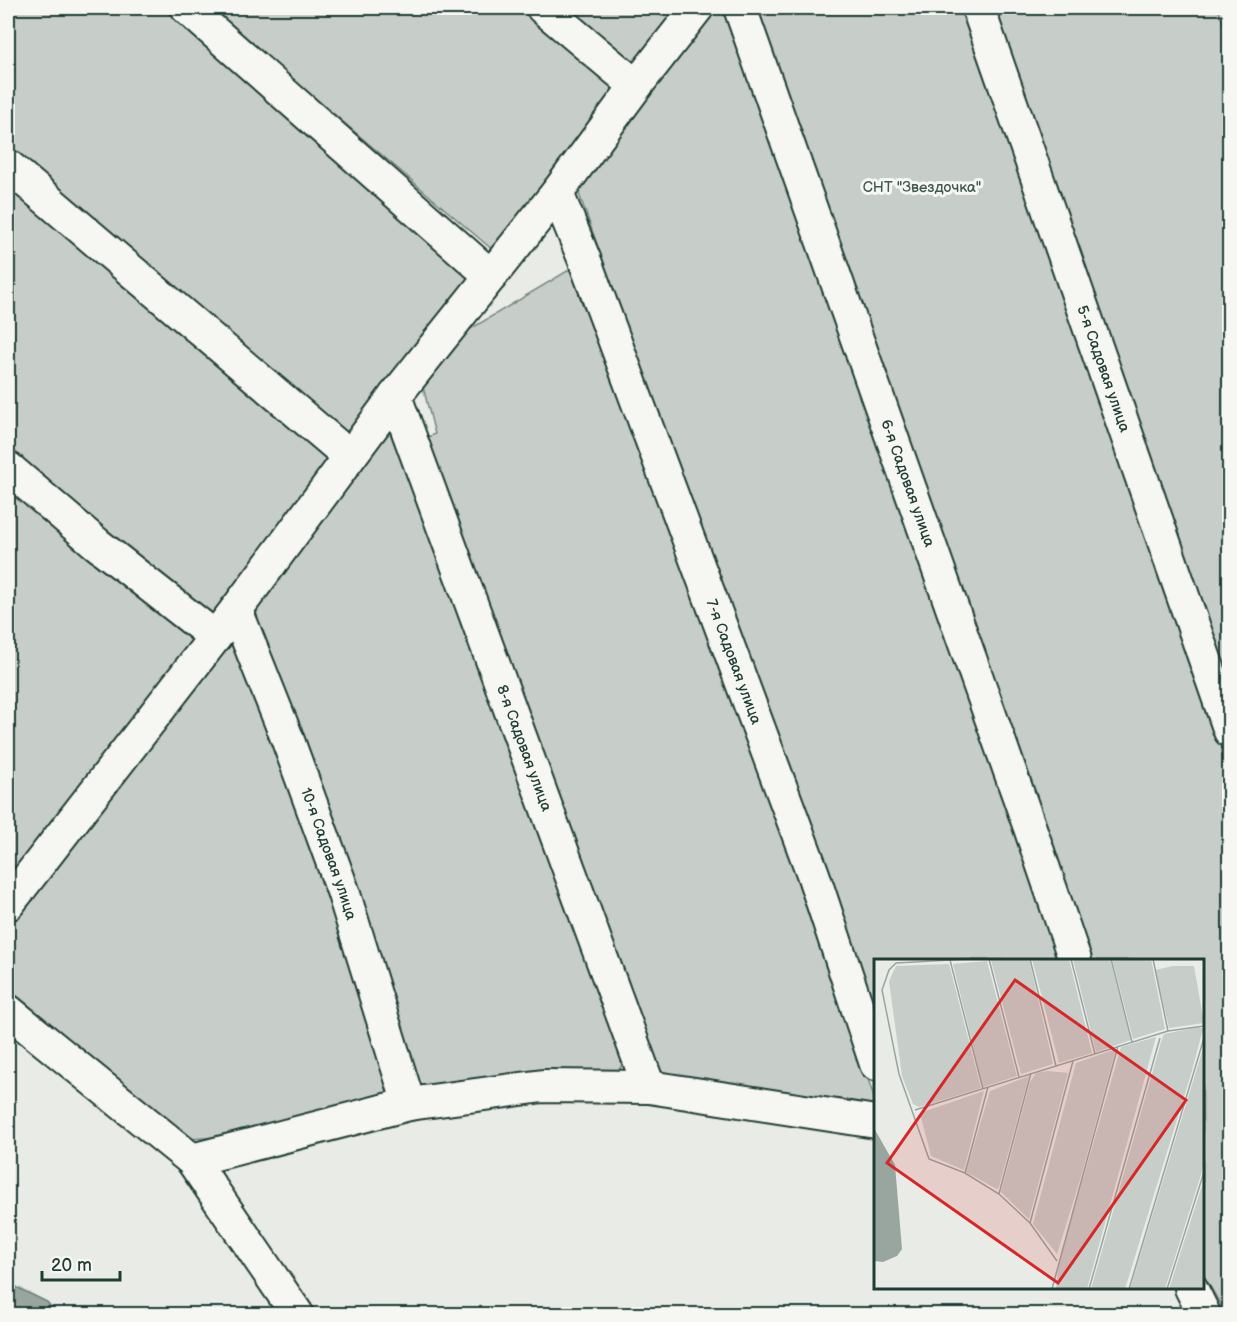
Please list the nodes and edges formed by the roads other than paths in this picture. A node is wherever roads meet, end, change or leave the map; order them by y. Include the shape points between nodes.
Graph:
1 (187, 8) edge
2 (543, 8) edge
3 (697, 8) edge
4 (740, 8) edge
5 (978, 8) edge
6 (636, 86) junction
7 (8, 166) edge
8 (557, 193) junction
9 (491, 276) junction
10 (397, 402) junction
11 (349, 456) junction
12 (8, 468) edge
13 (236, 610) junction
14 (214, 637) junction
15 (1230, 731) edge
16 (8, 904) edge
17 (1075, 959) edge
18 (8, 1011) edge
19 (874, 1058) edge
20 (649, 1087) junction
21 (409, 1104) junction
22 (874, 1122) edge
23 (192, 1160) junction
24 (1192, 1289) edge
25 (297, 1314) edge
26 (1204, 1314) edge

1 - 9 street
2 - 6 street
3 - 6 street
4 - 17 street, 6-я Садовая улица
5 - 15 street, 5-я Садовая улица
6 - 8 street
7 - 11 street
8 - 9 street
8 - 19 street, 7-я Садовая улица via 813,874
9 - 10 street
10 - 11 street
10 - 20 street, 8-я Садовая улица
11 - 13 street
12 - 14 street
13 - 14 street
13 - 21 street, 10-я Садовая улица via 343,891
14 - 16 street
18 - 23 street
20 - 21 street via 543,1086
20 - 22 street
21 - 23 street
23 - 25 street
24 - 26 street

